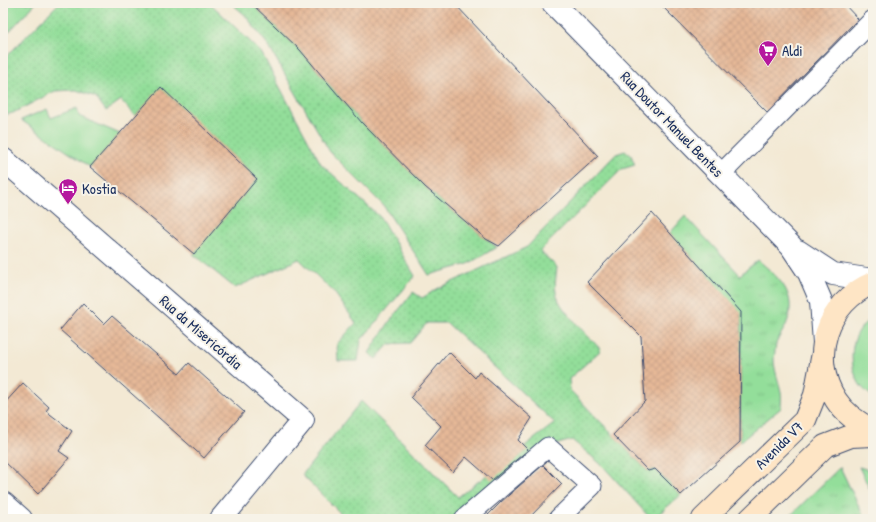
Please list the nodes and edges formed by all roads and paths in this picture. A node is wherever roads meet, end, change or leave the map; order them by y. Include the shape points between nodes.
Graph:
1 (553, 3) edge
2 (873, 20) edge
3 (3, 159) edge
4 (721, 174) junction
5 (791, 246) junction
6 (873, 280) edge
7 (873, 283) edge
8 (823, 348) junction
9 (873, 430) edge
10 (873, 435) edge
11 (3, 503) edge
12 (21, 519) edge
13 (221, 519) edge
14 (464, 519) edge
15 (558, 519) edge
16 (703, 519) edge
17 (750, 519) edge

1 - 4 street, Rua Doutor Manuel Bentes
2 - 4 lane
3 - 13 street, Rua da Misericórdia via 303,420
4 - 5 street, Rua Doutor Manuel Bentes
5 - 6 street via 833,274
5 - 8 street via 809,273 821,300
7 - 8 street, Avenida V7 via 851,296 839,308 830,322
8 - 9 street via 824,370 828,386 836,400 858,423
8 - 16 street, Avenida V7 via 815,395 805,420
10 - 17 street via 851,436 825,446
11 - 12 street
14 - 15 lane via 548,446 592,486

